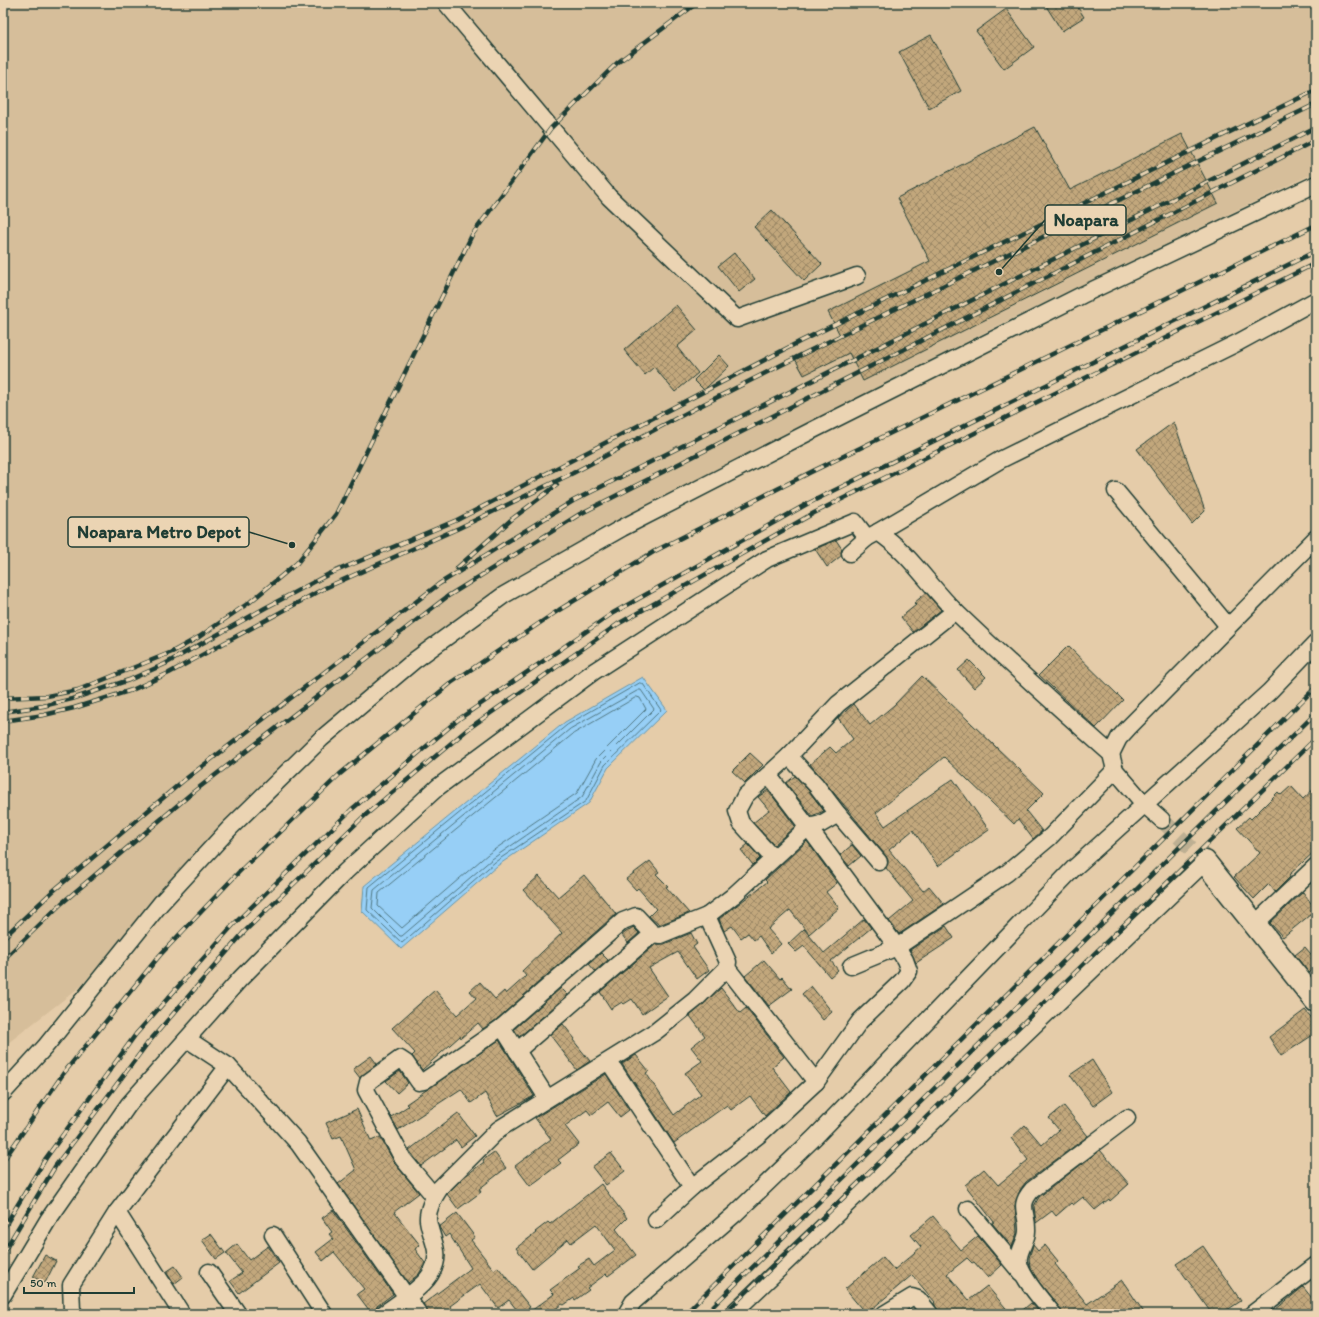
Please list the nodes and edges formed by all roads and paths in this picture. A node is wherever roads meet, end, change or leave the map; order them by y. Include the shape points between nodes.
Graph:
1 (446, 3) edge
2 (1316, 184) edge
3 (857, 276) dead end
4 (1316, 300) edge
5 (1116, 491) dead end
6 (872, 535) junction
7 (1316, 538) edge
8 (850, 553) dead end
9 (955, 611) junction
10 (1228, 626) junction
11 (1316, 643) edge
12 (1111, 754) junction
13 (789, 756) junction
14 (1115, 770) junction
15 (769, 776) junction
16 (1145, 805) junction
17 (838, 814) junction
18 (1162, 820) tunnel mouth
19 (808, 827) junction
20 (773, 858) junction
21 (879, 862) dead end
22 (1205, 862) joint
23 (1316, 866) edge
24 (707, 916) junction
25 (1255, 924) junction
26 (653, 934) junction
27 (897, 948) junction
28 (851, 966) dead end
29 (727, 968) junction
30 (1316, 1001) edge
31 (502, 1027) junction
32 (187, 1039) junction
33 (517, 1050) junction
34 (609, 1062) junction
35 (228, 1066) junction
36 (816, 1082) junction
37 (3, 1093) edge
38 (546, 1098) junction
39 (1127, 1118) dead end
40 (692, 1186) junction
41 (434, 1196) junction
42 (968, 1209) dead end
43 (117, 1212) junction
44 (656, 1220) dead end
45 (273, 1235) dead end
46 (1316, 1266) edge
47 (209, 1272) dead end
48 (1022, 1274) junction
49 (3, 1295) edge
50 (406, 1297) junction
51 (75, 1314) edge
52 (182, 1314) edge
53 (238, 1314) edge
54 (324, 1314) edge
55 (383, 1314) edge
56 (419, 1314) edge
57 (626, 1314) edge
58 (732, 1314) edge
59 (884, 1314) edge
60 (930, 1314) edge
61 (1053, 1314) edge
62 (1252, 1314) edge

1 - 3 street via 609,197 737,319
2 - 37 street via 1082,295 822,425 622,528 504,595 415,660 321,739 236,822 160,903 45,1047
4 - 6 street via 1239,342 1000,460
5 - 10 street
6 - 8 street
6 - 9 street via 894,542
6 - 32 street via 855,522 767,559 594,672 414,808 345,872 240,979
7 - 10 street
9 - 12 street via 1036,688
9 - 13 street via 838,704
10 - 12 street via 1129,727
11 - 16 street via 1269,692
12 - 14 street
13 - 15 street
13 - 17 street
14 - 16 street
14 - 27 street via 1028,856
15 - 19 street
15 - 20 street via 745,796 737,810 741,823
16 - 18 street
16 - 57 street via 1073,869 815,1137 736,1213 633,1302
17 - 19 street via 821,824
17 - 21 street
19 - 20 street
19 - 27 street
20 - 24 street via 733,896
22 - 25 street
22 - 58 street
23 - 25 street
24 - 26 street via 660,935
24 - 29 street via 728,962
25 - 30 street
26 - 31 street via 636,916 623,921
26 - 33 street
27 - 28 street
27 - 36 street via 909,971 860,1021
29 - 34 street via 695,1000 655,1032
29 - 36 street
31 - 33 street
31 - 41 street via 424,1081 419,1082 406,1063 400,1059 368,1082 366,1090 403,1159
32 - 35 street
32 - 49 street via 129,1104 48,1220
33 - 38 street
34 - 38 street
34 - 40 street
35 - 43 street
35 - 50 street via 298,1143
36 - 40 street via 760,1134
38 - 41 street via 499,1129
39 - 48 street via 1032,1190 1026,1198 1023,1205 1027,1232 1018,1258
40 - 44 street
41 - 50 street via 428,1219 438,1254 435,1265 430,1276
42 - 48 street
43 - 51 street via 71,1285 72,1311
43 - 52 street
45 - 54 street
46 - 62 street
47 - 53 street
48 - 61 street
50 - 55 street
50 - 56 street
59 - 60 street via 912,1297 918,1299

